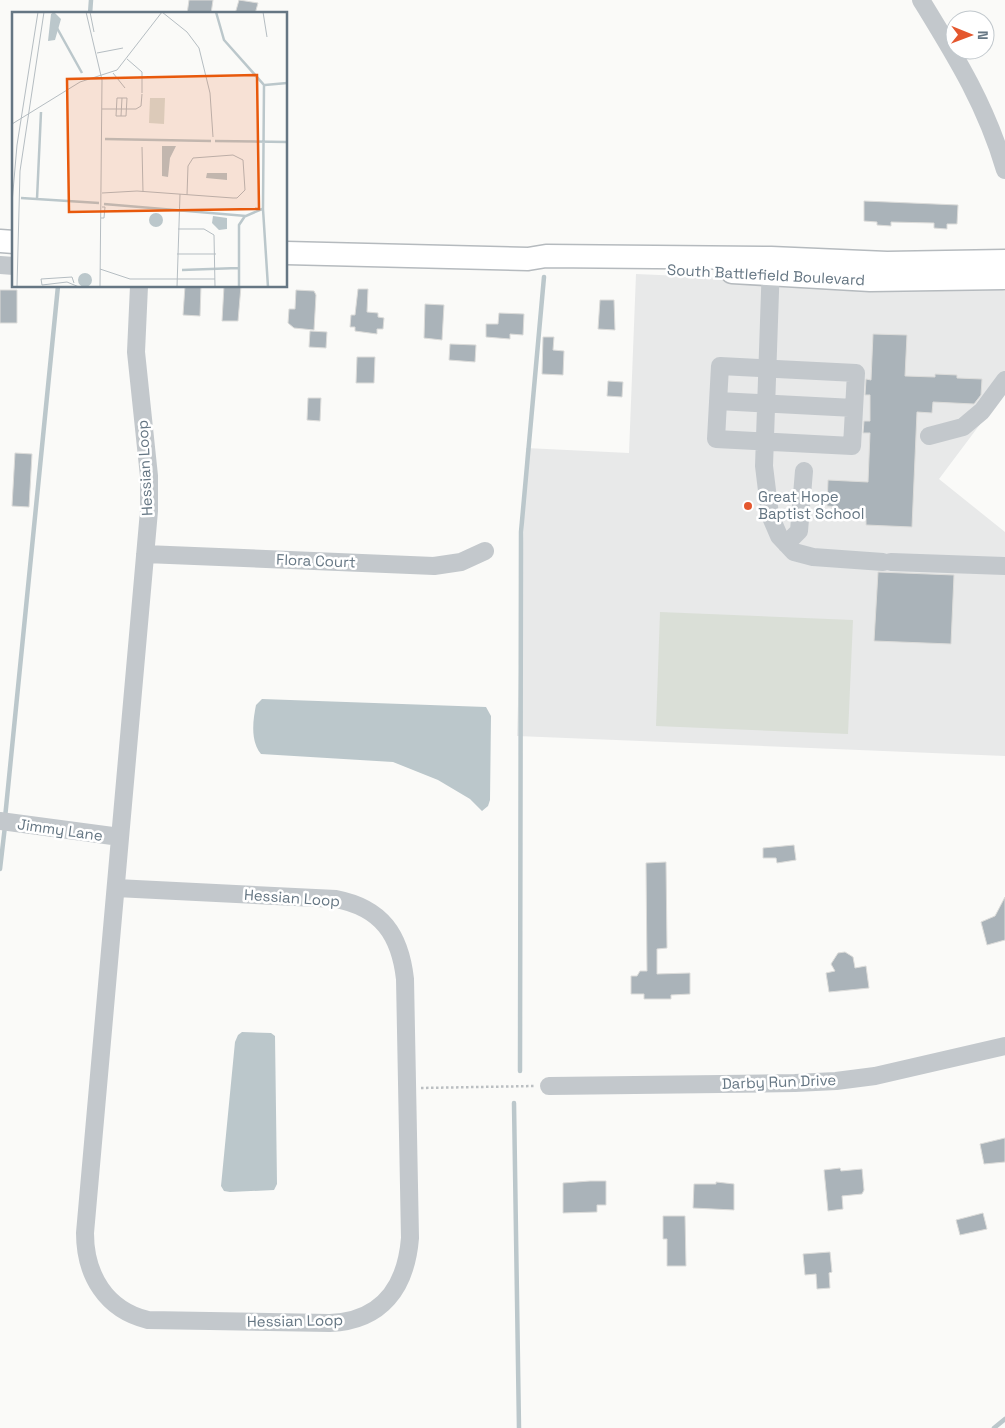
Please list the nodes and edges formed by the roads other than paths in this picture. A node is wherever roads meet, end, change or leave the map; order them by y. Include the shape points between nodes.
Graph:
1 (922, 0) edge
2 (1005, 170) edge
3 (288, 253) edge
4 (1005, 261) edge
5 (771, 266) junction
6 (1005, 278) edge
7 (139, 288) edge
8 (767, 368) junction
9 (1005, 380) edge
10 (718, 401) junction
11 (766, 404) junction
12 (854, 408) junction
13 (929, 436) dead end
14 (765, 442) junction
15 (804, 471) dead end
16 (786, 544) junction
17 (485, 551) dead end
18 (145, 554) junction
19 (1005, 566) edge
20 (0, 821) edge
21 (120, 837) junction
22 (116, 888) junction
23 (1005, 1046) edge
24 (550, 1086) road end

1 - 2 street via 978,95
3 - 5 main road, South Battlefield Boulevard via 528,259 547,266
4 - 5 main road, South Battlefield Boulevard
5 - 6 main road, South Battlefield Boulevard via 870,280
5 - 8 street
7 - 18 street, Hessian Loop via 136,352 150,493
8 - 10 street via 720,366
8 - 11 street
8 - 12 street via 856,373
9 - 13 street via 982,411 963,427
10 - 11 street
10 - 14 street via 716,439
11 - 12 street
11 - 14 street
12 - 14 street via 852,446
14 - 16 street via 764,466 770,514
15 - 16 street via 799,531
16 - 19 street via 794,552 813,557
17 - 18 street, Flora Court via 461,562 434,566
18 - 21 street, Hessian Loop
20 - 21 street, Jimmy Lane
21 - 22 street, Hessian Loop
22 - 22 street, Hessian Loop via 85,1246 94,1280 106,1297 120,1308 134,1316 155,1321 330,1323 355,1320 370,1313 395,1290 409,1257 403,964 395,938 372,913 348,901
23 - 24 street, Darby Run Drive via 875,1076 836,1080

